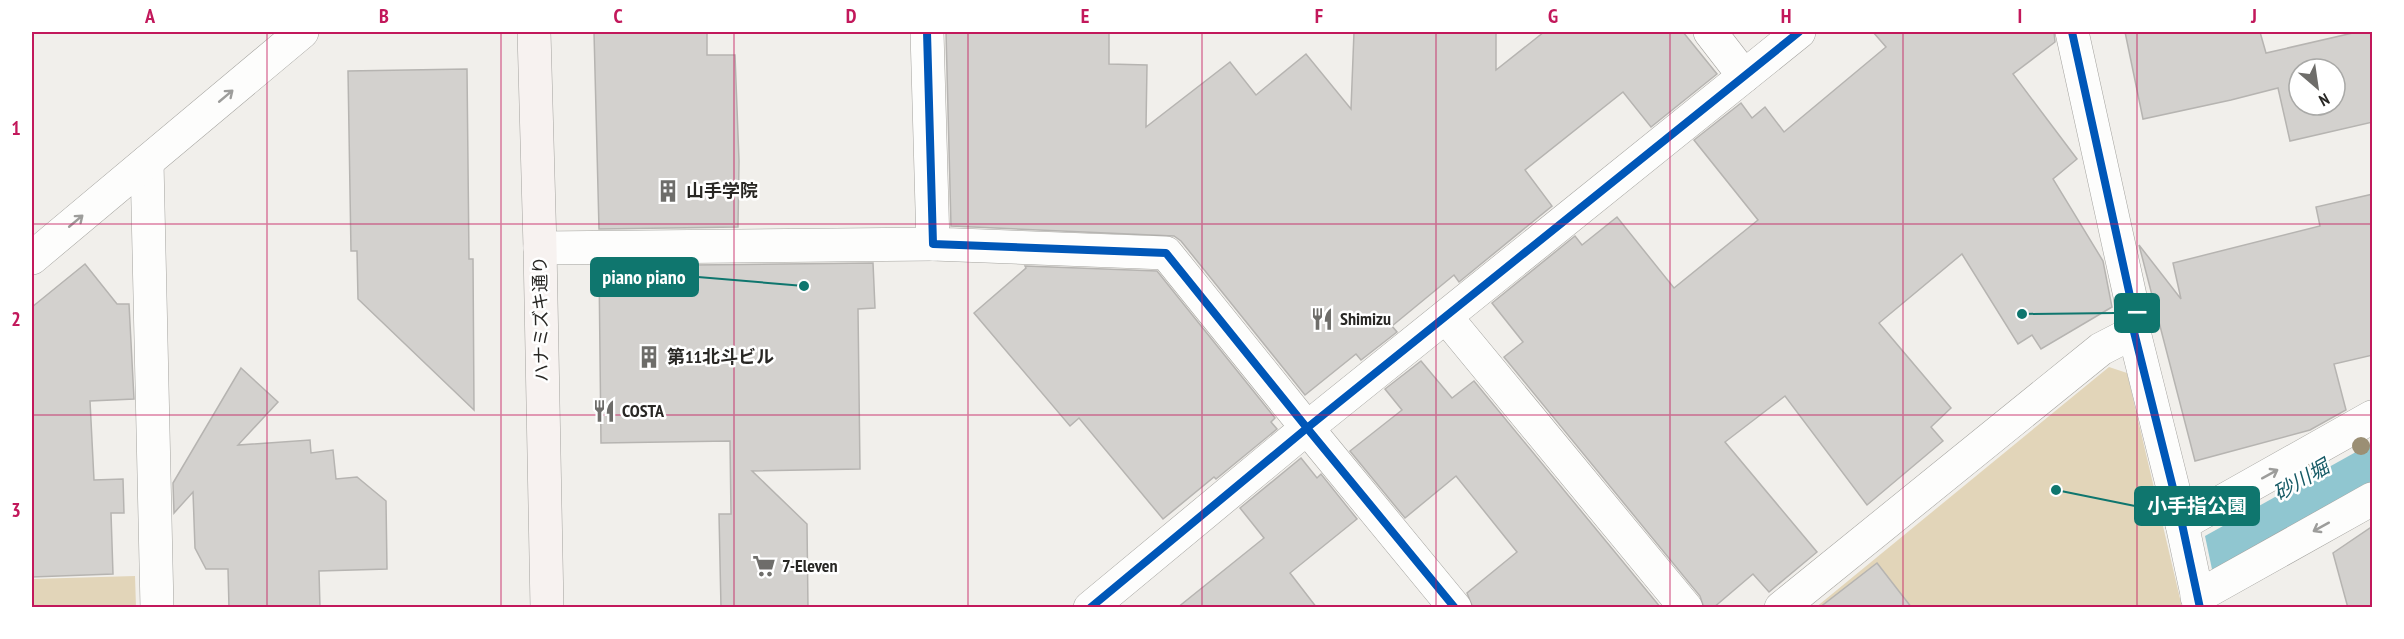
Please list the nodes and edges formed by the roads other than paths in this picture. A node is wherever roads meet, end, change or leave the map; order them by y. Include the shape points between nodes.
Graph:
1 (302, 32) edge
2 (534, 32) edge
3 (927, 32) edge
4 (1710, 32) edge
5 (1799, 32) edge
6 (2072, 32) edge
7 (1744, 75) junction
8 (147, 162) junction
9 (933, 244) junction
10 (540, 248) junction
11 (32, 258) edge
12 (1446, 317) junction
13 (2134, 332) junction
14 (2373, 417) edge
15 (1307, 428) junction
16 (2373, 499) edge
17 (2182, 524) junction
18 (2198, 602) edge
19 (157, 608) edge
20 (547, 608) edge
21 (1090, 608) edge
22 (1455, 608) edge
23 (1686, 608) edge
24 (1781, 608) edge

8 -> 1 street
2 - 10 street, ハナミズキ通り
3 - 9 street
4 - 7 street
5 - 7 street
6 - 13 street via 2130,296
7 - 12 street
11 -> 8 street
8 - 19 street
9 - 10 street
9 - 15 street via 1166,253
10 - 20 street, ハナミズキ通り
12 - 15 street
12 - 23 street
13 - 17 street
13 - 24 street via 2102,349
17 -> 14 street
15 - 21 street
15 - 22 street
16 -> 18 street
17 - 18 street

